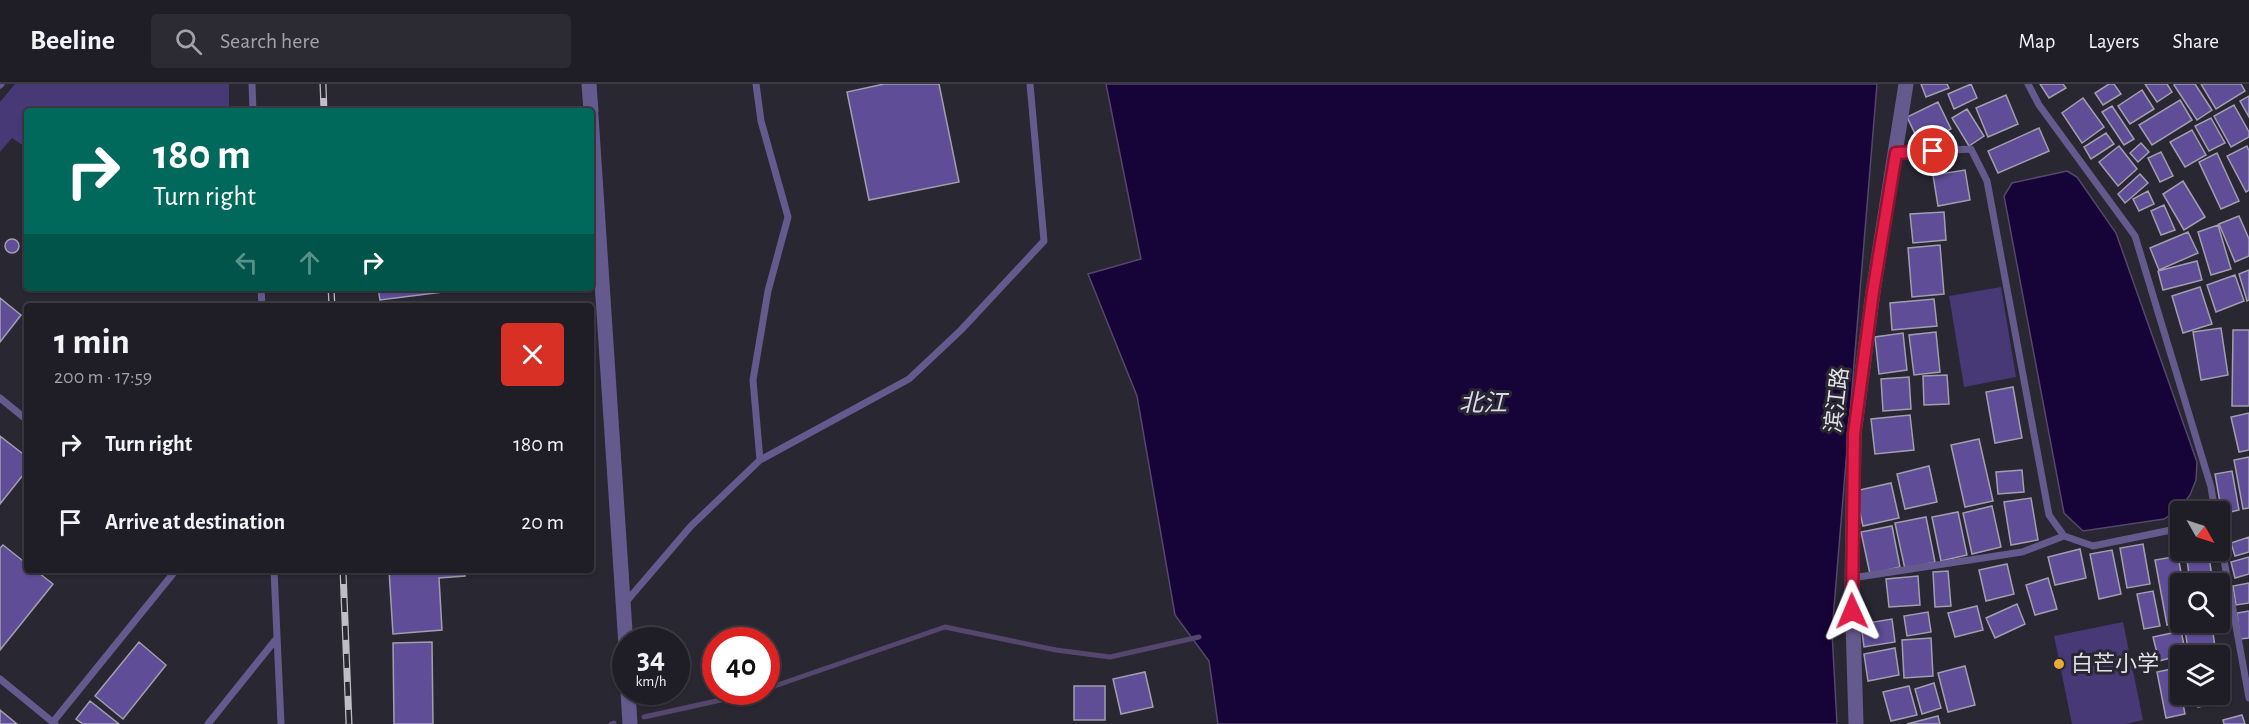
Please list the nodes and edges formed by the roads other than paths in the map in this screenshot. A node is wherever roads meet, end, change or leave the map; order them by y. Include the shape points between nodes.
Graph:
1 (252, 84) edge
2 (589, 84) edge
3 (756, 84) edge
4 (1030, 84) edge
5 (1906, 84) edge
6 (2028, 84) edge
7 (253, 108) edge
8 (591, 108) edge
9 (1896, 153) junction
10 (594, 162) edge
11 (0, 398) edge
12 (24, 418) edge
13 (760, 460) junction
14 (2213, 501) edge
15 (2170, 530) edge
16 (2064, 536) junction
17 (2224, 561) edge
18 (174, 573) edge
19 (274, 573) edge
20 (1852, 578) junction
21 (623, 605) junction
22 (625, 627) edge
23 (277, 638) junction
24 (0, 679) edge
25 (2249, 698) edge
26 (629, 705) edge
27 (54, 723) edge
28 (208, 724) edge
29 (281, 724) edge
30 (630, 724) edge
31 (1856, 724) edge

1 - 7 lane
2 - 8 street
3 - 13 lane via 761,121 788,218 768,291 753,380
4 - 13 lane via 1044,241 909,379
5 - 9 street, 滨江路
6 - 14 lane via 2039,105 2135,236
9 - 16 lane via 1971,149 1987,181 2049,515
9 - 20 street, 滨江路 via 1854,434
10 - 21 street
11 - 12 lane
13 - 21 lane via 691,526
15 - 16 lane via 2092,546
16 - 20 lane via 2022,552
17 - 25 lane
18 - 27 lane
19 - 23 lane
20 - 31 street, 滨江路
21 - 22 street
23 - 28 lane
23 - 29 lane
24 - 27 lane
26 - 30 street

